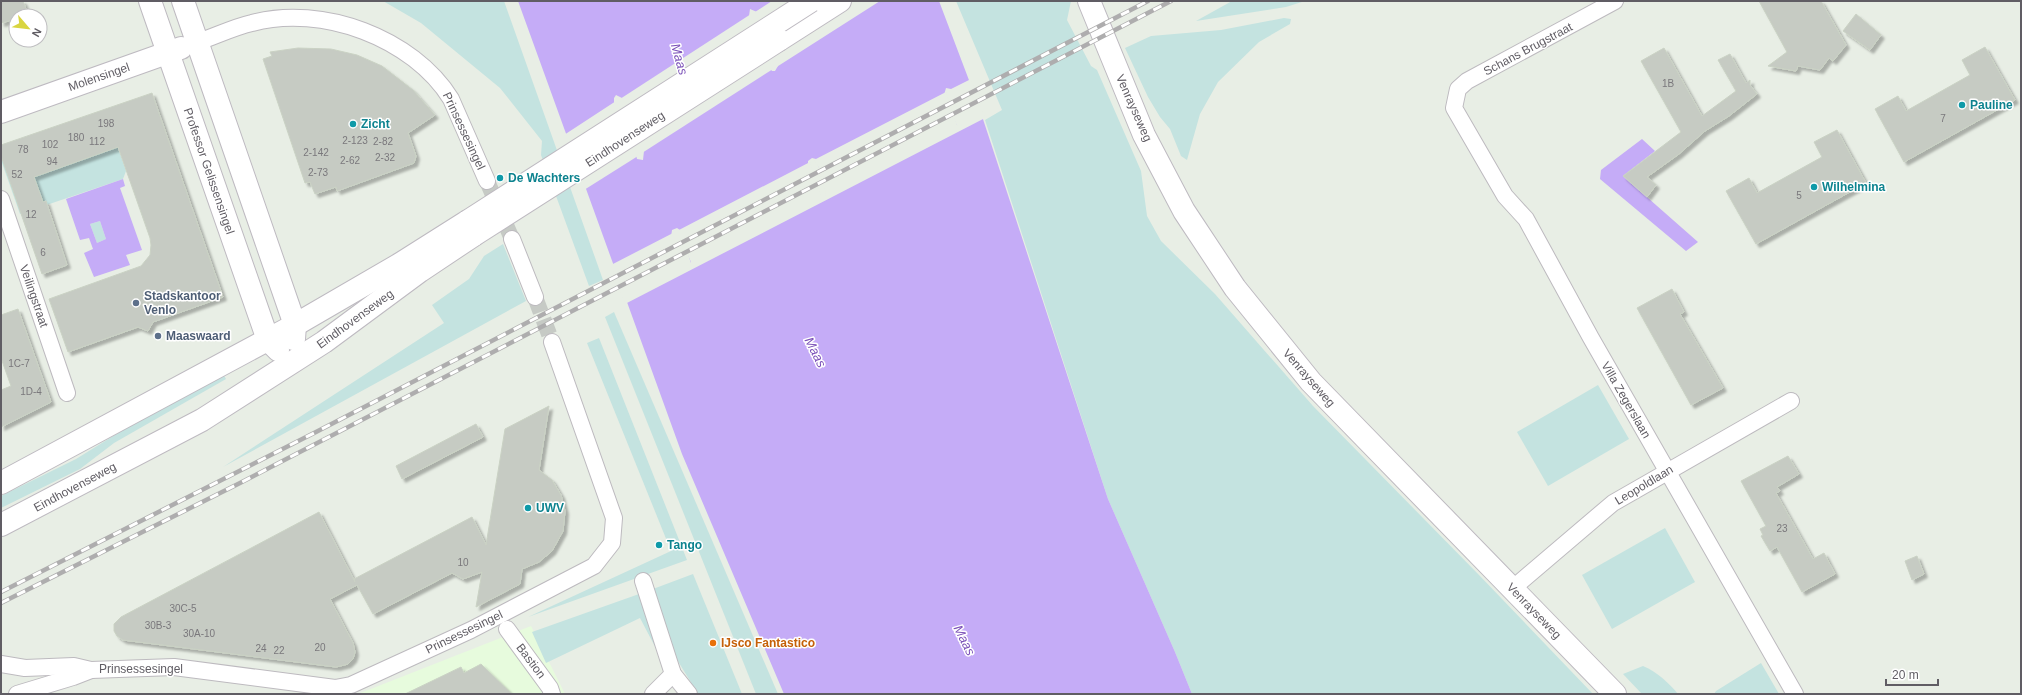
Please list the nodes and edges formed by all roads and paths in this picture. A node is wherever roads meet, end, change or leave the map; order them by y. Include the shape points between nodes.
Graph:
1 (150, 1) edge
2 (183, 1) edge
3 (811, 1) edge
4 (840, 1) edge
5 (1089, 1) edge
6 (1615, 1) edge
7 (198, 42) junction
8 (168, 53) junction
9 (1454, 108) joint
10 (1, 112) edge
11 (487, 181) tunnel mouth
12 (1, 199) edge
13 (471, 228) junction
14 (512, 239) tunnel mouth
15 (535, 298) tunnel mouth
16 (295, 325) junction
17 (268, 340) junction
18 (552, 342) tunnel mouth
19 (293, 362) junction
20 (67, 393) dead end
21 (1791, 401) dead end
22 (1668, 471) junction
23 (1, 483) edge
24 (1, 525) edge
25 (643, 582) dead end
26 (1512, 589) junction
27 (507, 629) dead end
28 (1, 664) edge
29 (91, 670) junction
30 (673, 674) junction
31 (283, 688) edge
32 (354, 689) edge
33 (17, 694) edge
34 (552, 694) edge
35 (653, 694) edge
36 (689, 694) edge
37 (1615, 694) edge
38 (1795, 694) edge

1 - 8 main road, Professor Gelissensingel
2 - 7 main road
3 - 13 main road, Eindhovenseweg, bridge
4 - 13 main road, Eindhovenseweg, bridge
5 - 26 main road, Venrayseweg via 1144,135 1184,211 1235,288 1311,382
6 - 9 street, Schans Brugstraat via 1467,81 1458,89
7 - 8 main road, Molensingel
7 - 11 street, Prinsessesingel via 253,22 309,18 357,28 383,40 422,65 444,88
7 - 16 main road
8 - 10 main road, Molensingel
8 - 17 main road, Professor Gelissensingel
9 - 22 street, Villa Zegerslaan via 1502,190 1526,219
12 - 20 street, Veilingstraat
13 - 16 main road, Eindhovenseweg via 400,264
13 - 19 main road, Eindhovenseweg
14 - 15 street
16 - 17 main road, Eindhovenseweg
16 - 19 main road
17 - 19 main road
17 - 23 main road, Eindhovenseweg
18 - 32 street, Prinsessesingel via 614,518 612,543 594,566
19 - 24 main road, Eindhovenseweg via 202,420
21 - 22 street, Leopoldlaan
22 - 26 street, Leopoldlaan via 1614,502
22 - 38 street, Villa Zegerslaan
25 - 30 street
26 - 37 main road, Venrayseweg
27 - 34 street, Bastion
28 - 29 street, Prinsessesingel via 24,668 74,666
29 - 31 street, Prinsessesingel via 174,667
29 - 33 street, Prinsessesingel
30 - 35 street
30 - 36 street
31 - 32 street, Prinsessesingel

